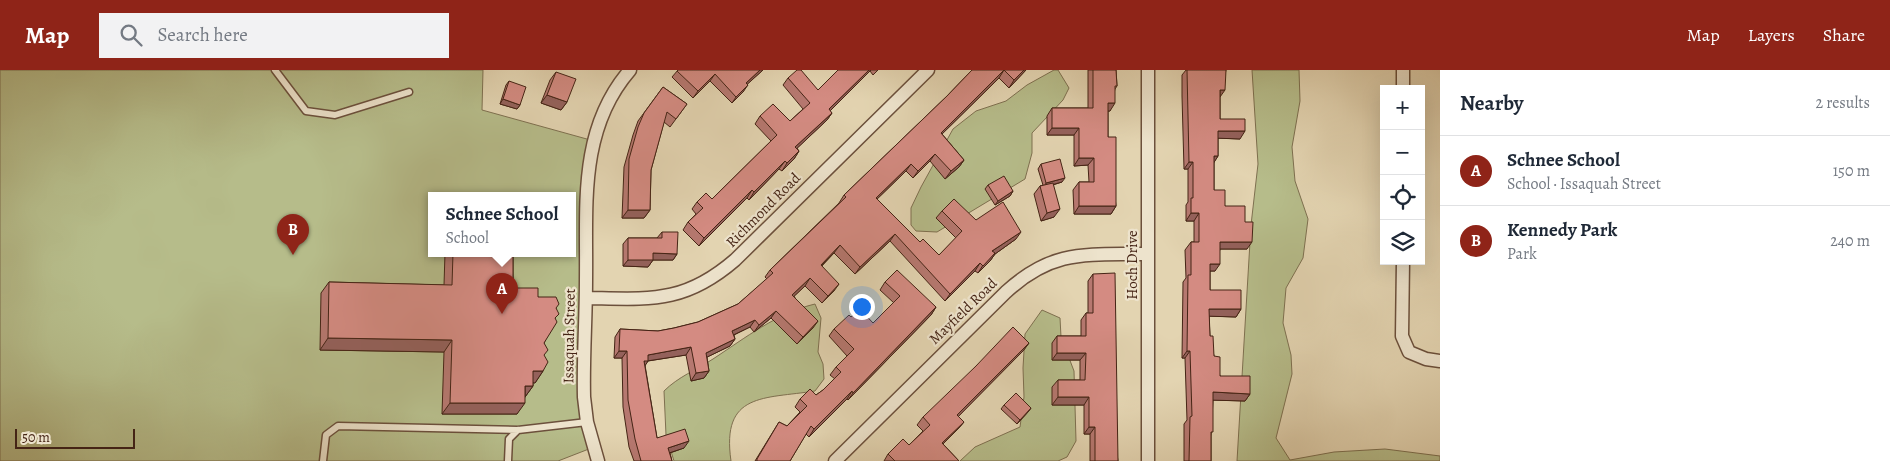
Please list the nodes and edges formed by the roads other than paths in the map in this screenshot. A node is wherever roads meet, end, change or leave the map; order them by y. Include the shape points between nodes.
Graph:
1 (275, 70) edge
2 (630, 70) edge
3 (928, 70) edge
4 (1148, 70) edge
5 (1403, 70) edge
6 (1403, 85) edge
7 (409, 92) dead end
8 (1148, 254) junction
9 (1403, 265) edge
10 (586, 298) junction
11 (1440, 361) edge
12 (587, 422) junction
13 (518, 430) junction
14 (322, 461) edge
15 (508, 461) edge
16 (598, 461) edge
17 (835, 461) edge
18 (1148, 461) edge

1 - 7 lane via 306,111 335,115
2 - 10 street, Issaquah Street via 614,87 602,112 589,162
3 - 10 street, Richmond Road via 711,280 665,297
4 - 8 street, Hoch Drive
5 - 6 street
8 - 17 street, Mayfield Road via 1069,256 1031,271
8 - 18 street, Hoch Drive
9 - 11 street via 1402,336 1409,352
10 - 12 street, Issaquah Street via 583,360
12 - 13 lane
12 - 16 street, Issaquah Street
13 - 14 lane via 338,426 326,435
13 - 15 lane via 508,439

